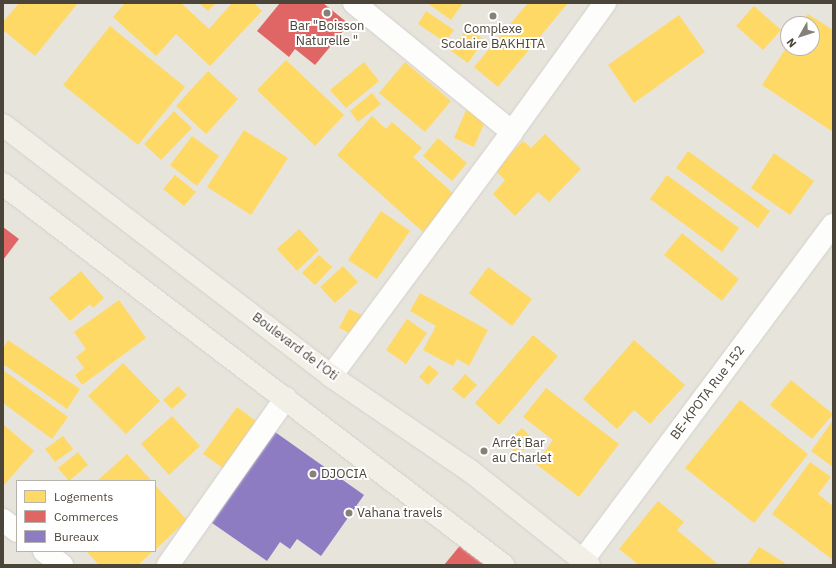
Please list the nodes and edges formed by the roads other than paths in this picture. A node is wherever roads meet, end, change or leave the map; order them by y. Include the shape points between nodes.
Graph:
1 (354, 3) edge
2 (605, 3) edge
3 (3, 125) edge
4 (512, 132) junction
5 (3, 184) edge
6 (833, 225) edge
7 (331, 376) junction
8 (286, 398) junction
9 (3, 520) edge
10 (16, 530) edge
11 (45, 552) edge
12 (586, 563) edge
13 (62, 565) edge
14 (168, 565) edge
15 (503, 565) edge

1 - 4 street
2 - 4 street
3 - 7 main road, Boulevard de l'Oti
4 - 7 street
5 - 8 main road
6 - 12 street, BE-KPOTA Rue 152
7 - 12 main road, Boulevard de l'Oti via 469,470
8 - 14 street
8 - 15 main road
9 - 10 street
11 - 13 street

